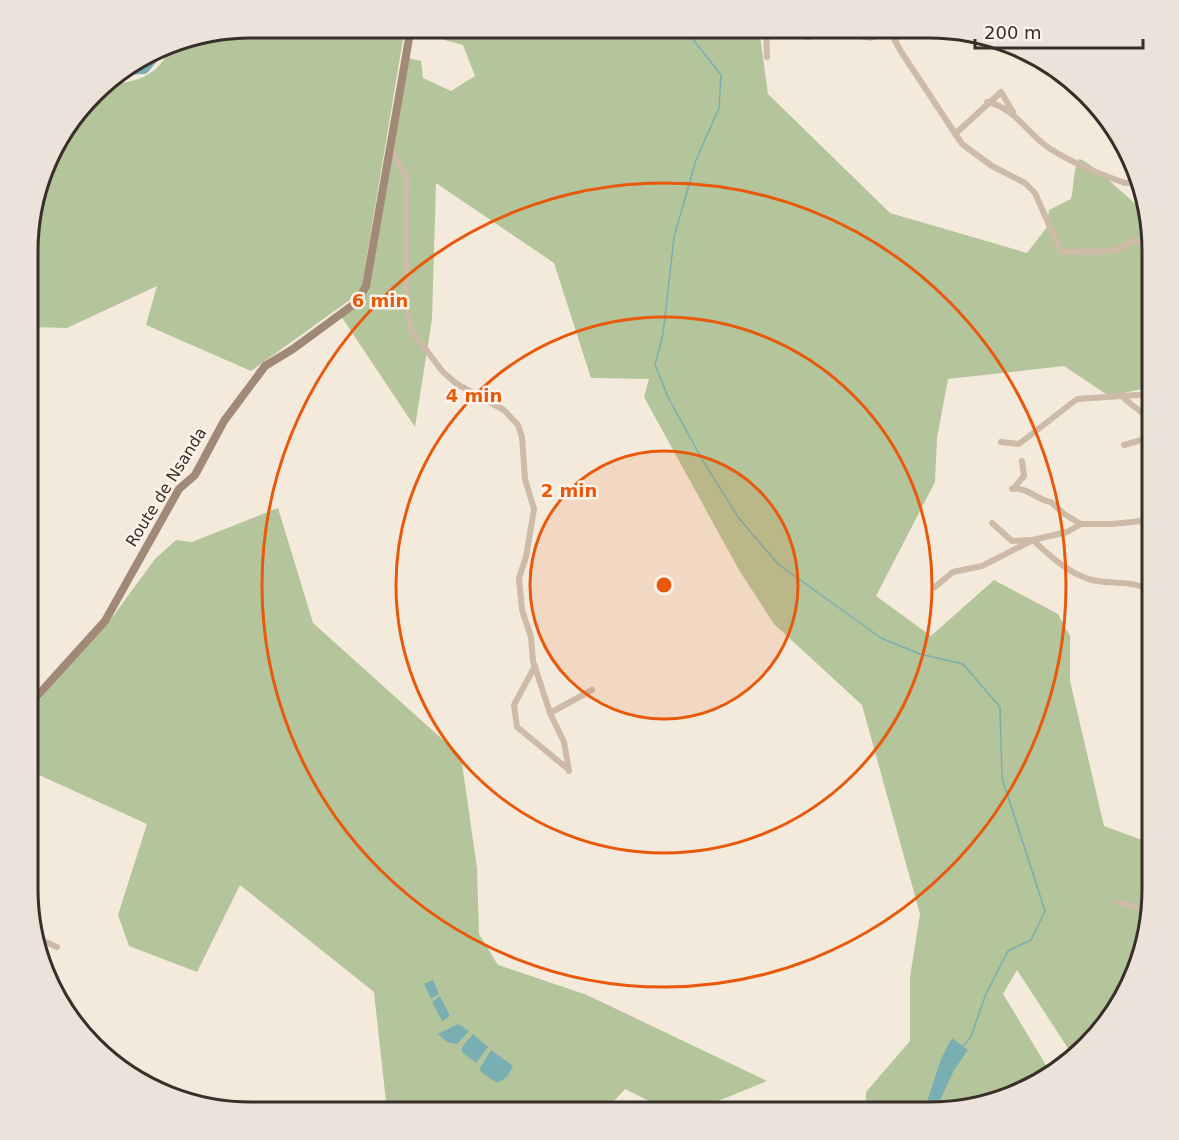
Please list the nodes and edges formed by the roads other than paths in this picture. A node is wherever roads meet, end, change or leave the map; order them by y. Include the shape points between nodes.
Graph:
1 (409, 38) edge
2 (766, 38) edge
3 (893, 38) edge
4 (767, 57) dead end
5 (987, 102) junction
6 (1013, 113) junction
7 (955, 134) junction
8 (390, 149) junction
9 (1130, 183) edge
10 (1141, 243) edge
11 (1141, 394) edge
12 (1121, 395) junction
13 (1141, 411) edge
14 (1141, 440) edge
15 (1001, 442) dead end
16 (1124, 446) dead end
17 (1022, 461) dead end
18 (1141, 521) edge
19 (992, 523) dead end
20 (1081, 524) junction
21 (1033, 540) junction
22 (1142, 586) edge
23 (935, 587) dead end
24 (535, 666) junction
25 (592, 690) dead end
26 (38, 694) edge
27 (550, 712) junction
28 (1117, 902) dead end
29 (1141, 908) edge
30 (44, 941) edge
31 (57, 946) dead end

1 - 8 street, Route de Nsanda
2 - 4 street
3 - 7 street
5 - 6 street
5 - 6 street via 1000,92
5 - 7 street
6 - 9 street via 1043,143 1072,161
7 - 10 street via 970,152 1031,188 1061,252 1113,251 1136,240
8 - 24 street via 407,177 406,302 411,330 443,372 504,410 518,425 522,437 525,479 534,509 519,578
8 - 26 street, Route de Nsanda via 366,286 357,302 265,366 224,421 195,475 179,489 105,621
11 - 12 street
12 - 13 street via 1131,407
12 - 15 street via 1077,399 1019,444
14 - 16 street
17 - 20 street via 1024,476 1012,489 1028,490
18 - 20 street
19 - 21 street via 1012,541
20 - 21 street via 1067,532
21 - 22 street via 1082,577
21 - 23 street via 982,566 953,572
24 - 27 street
24 - 27 street via 514,705 517,727 569,771 564,742
25 - 27 street
28 - 29 street
30 - 31 street

